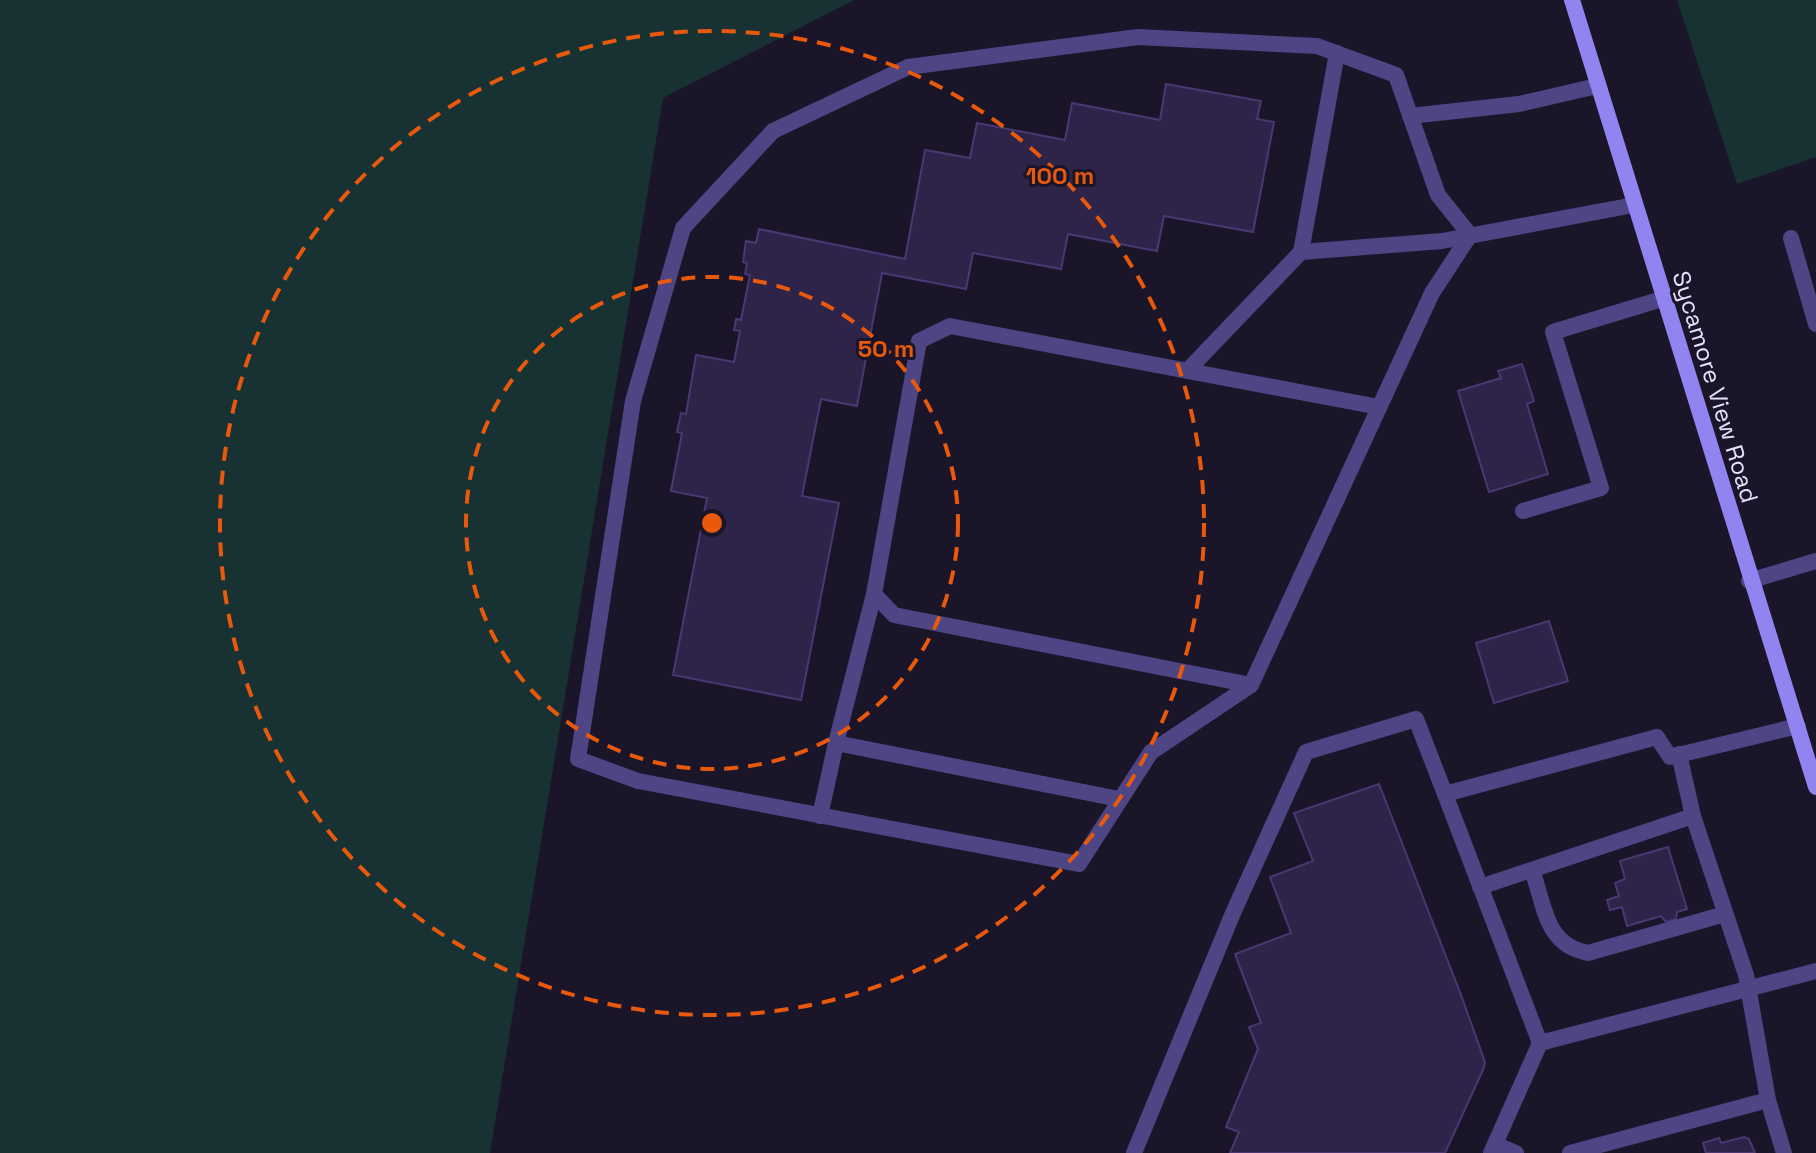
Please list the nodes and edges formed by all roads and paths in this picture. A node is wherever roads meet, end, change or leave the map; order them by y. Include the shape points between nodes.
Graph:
1 (1572, 0) edge
2 (1337, 53) junction
3 (1597, 86) junction
4 (1410, 116) junction
5 (1634, 205) junction
6 (1470, 235) junction
7 (1791, 238) dead end
8 (1301, 252) junction
9 (1662, 299) junction
10 (1816, 324) edge
11 (1188, 370) junction
12 (1379, 407) junction
13 (1523, 511) dead end
14 (1816, 561) edge
15 (1749, 581) junction
16 (874, 594) junction
17 (1251, 685) junction
18 (1798, 726) junction
19 (836, 743) junction
20 (1679, 754) junction
21 (1816, 787) edge
22 (1445, 794) junction
23 (1119, 799) junction
24 (820, 816) junction
25 (1693, 816) junction
26 (1532, 870) junction
27 (1480, 887) junction
28 (1725, 914) junction
29 (1816, 971) edge
30 (1749, 990) junction
31 (1540, 1043) junction
32 (1768, 1100) junction
33 (1493, 1148) edge
34 (1134, 1153) edge
35 (1516, 1153) edge
36 (1570, 1153) edge
37 (1784, 1153) edge

1 - 3 main road, Sycamore View Road
2 - 4 lane via 1396,75
2 - 8 lane
2 - 24 lane via 1317,46 1138,37 908,67 773,131 683,228 633,401 578,759 638,781
3 - 4 lane via 1519,104
3 - 5 main road, Sycamore View Road
4 - 6 lane via 1438,195
5 - 6 lane
5 - 9 main road, Sycamore View Road
6 - 8 lane
6 - 12 lane via 1432,293
7 - 10 lane
8 - 11 lane
9 - 13 lane via 1553,332 1601,488
9 - 15 main road, Sycamore View Road
11 - 12 lane
11 - 16 lane via 950,326 919,341
12 - 17 lane
14 - 15 lane
15 - 18 main road, Sycamore View Road
16 - 17 lane via 894,615
16 - 19 lane
17 - 23 lane via 1151,752
18 - 20 lane
18 - 21 main road, Sycamore View Road
19 - 23 lane
19 - 24 lane
20 - 22 lane via 1670,757 1657,737
20 - 25 lane
22 - 27 lane
22 - 34 lane via 1416,719 1306,752
23 - 24 lane via 1079,864
25 - 26 lane
25 - 28 lane
26 - 27 lane
26 - 28 lane via 1555,936 1573,951 1588,953
27 - 31 lane
28 - 30 lane
29 - 30 lane
30 - 31 lane
30 - 32 lane
31 - 33 lane
32 - 36 lane
32 - 37 lane
33 - 35 lane

